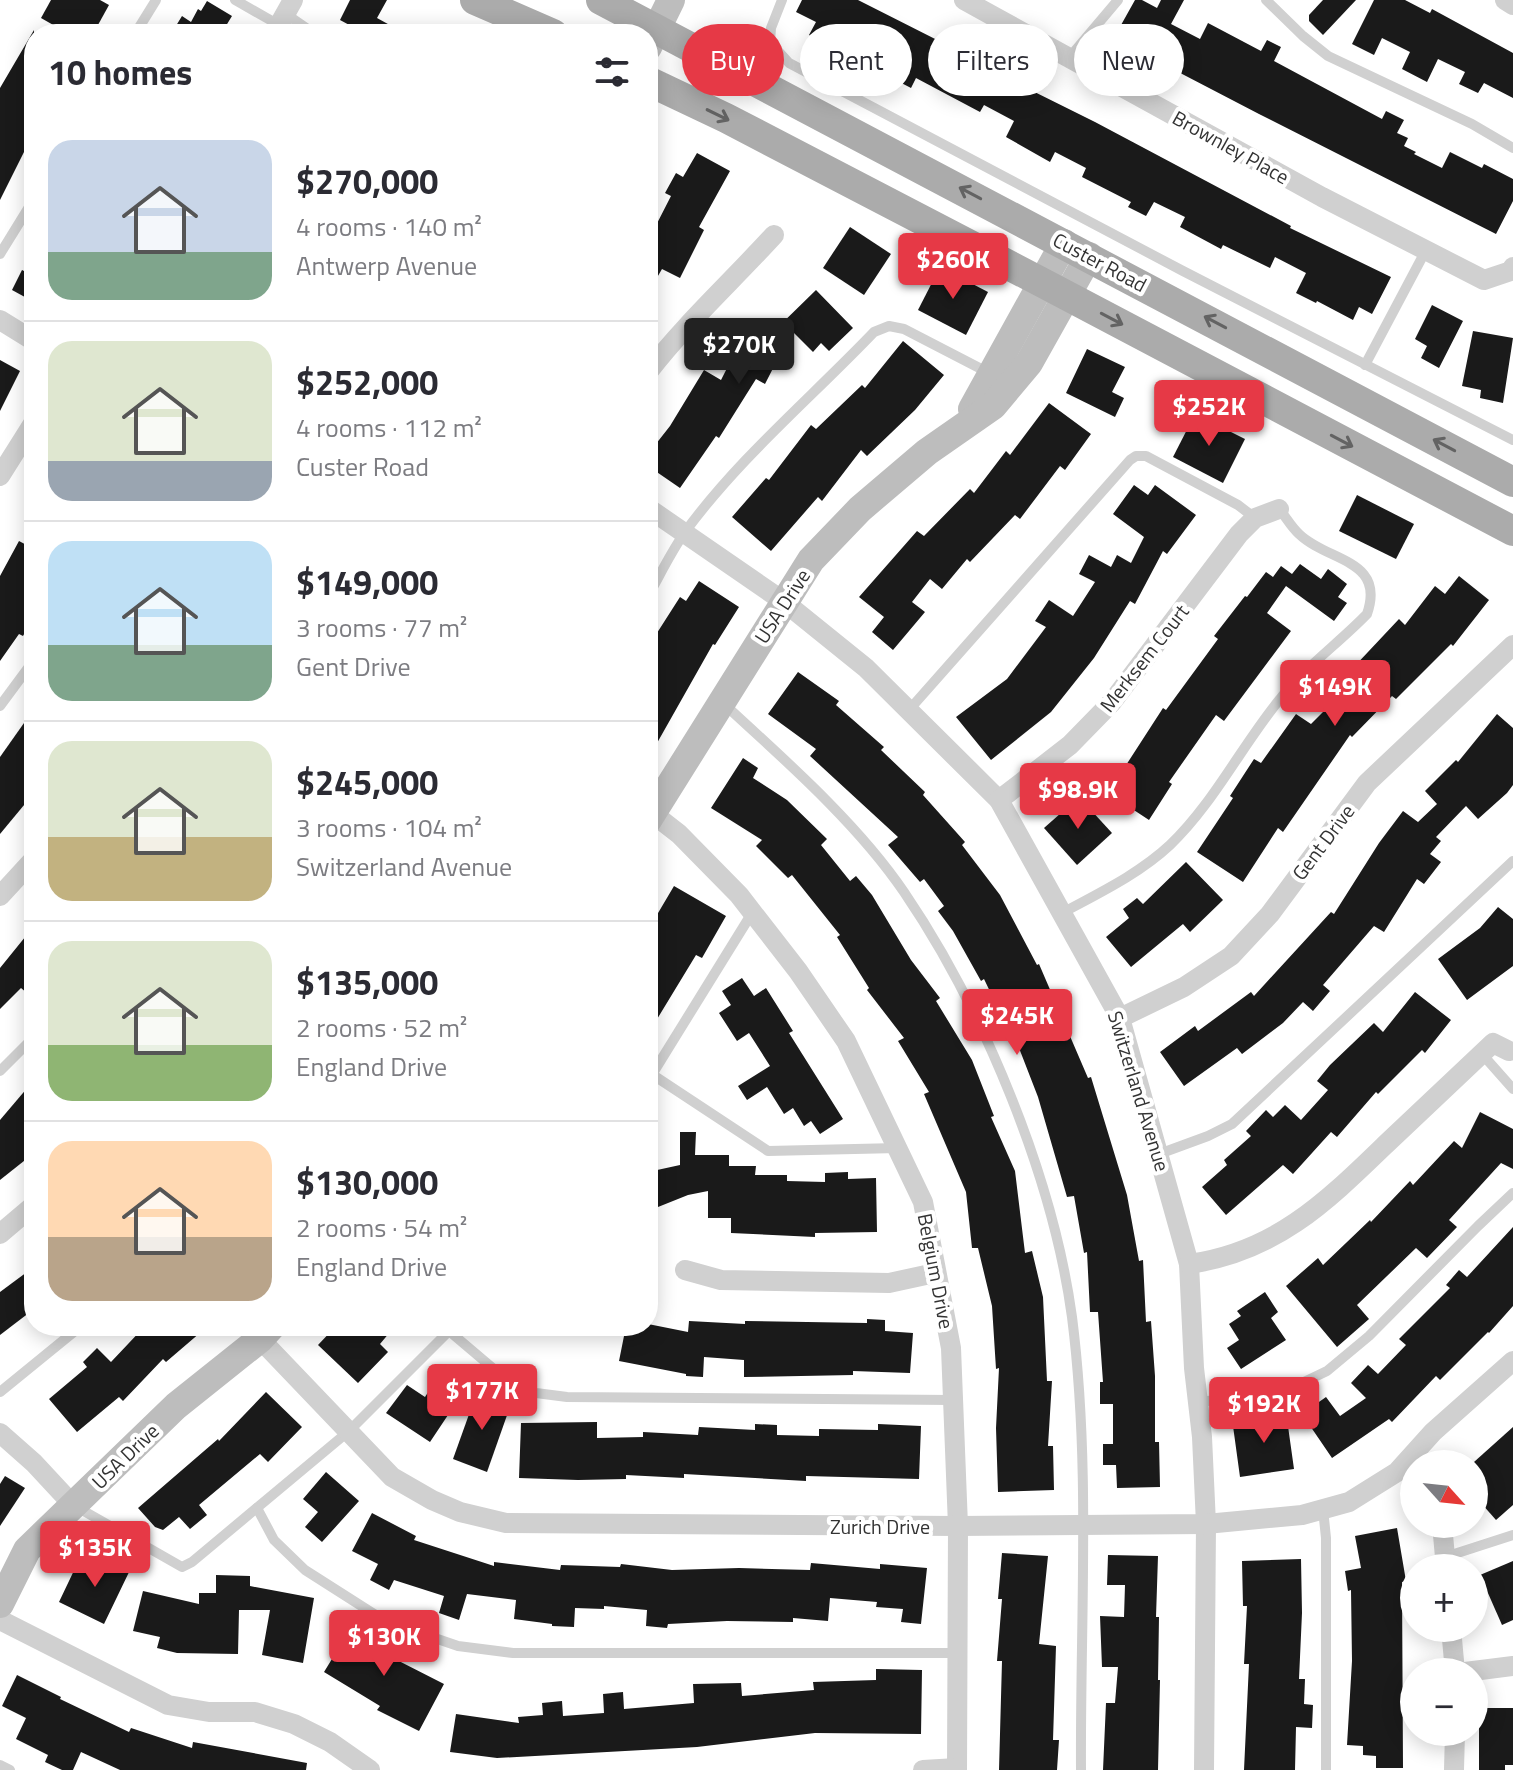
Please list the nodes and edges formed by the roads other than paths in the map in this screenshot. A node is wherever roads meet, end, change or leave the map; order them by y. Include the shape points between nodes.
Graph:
1 (156, 0) edge
2 (235, 0) edge
3 (475, 0) edge
4 (601, 0) edge
5 (671, 0) edge
6 (782, 0) edge
7 (964, 0) edge
8 (1118, 0) edge
9 (1266, 0) edge
10 (1505, 0) edge
11 (1513, 5) edge
12 (283, 18) edge
13 (141, 24) edge
14 (530, 24) edge
15 (634, 24) edge
16 (658, 25) edge
17 (658, 40) edge
18 (1069, 58) junction
19 (658, 86) edge
20 (1513, 148) edge
21 (24, 215) edge
22 (774, 235) dead end
23 (1077, 249) junction
24 (1426, 250) junction
25 (0, 254) edge
26 (1507, 270) edge
27 (1056, 290) junction
28 (0, 320) edge
29 (24, 335) edge
30 (658, 359) edge
31 (1365, 365) junction
32 (993, 375) junction
33 (959, 430) junction
34 (24, 438) edge
35 (1513, 440) edge
36 (0, 476) edge
37 (1513, 482) edge
38 (1279, 509) joint
39 (658, 515) edge
40 (1255, 518) junction
41 (1513, 531) edge
42 (685, 533) junction
43 (658, 579) edge
44 (783, 601) junction
45 (1513, 645) edge
46 (24, 674) edge
47 (721, 702) junction
48 (0, 706) edge
49 (909, 710) junction
50 (999, 800) junction
51 (658, 804) edge
52 (658, 822) edge
53 (1513, 861) edge
54 (24, 870) edge
55 (0, 896) edge
56 (752, 912) junction
57 (1062, 913) junction
58 (1120, 1018) junction
59 (24, 1047) edge
60 (1509, 1051) dead end
61 (1482, 1054) junction
62 (658, 1065) edge
63 (0, 1071) edge
64 (658, 1083) edge
65 (1513, 1089) edge
66 (898, 1148) junction
67 (1159, 1154) junction
68 (1513, 1193) edge
69 (24, 1214) edge
70 (0, 1234) edge
71 (1189, 1264) junction
72 (685, 1270) dead end
73 (935, 1273) junction
74 (69, 1336) edge
75 (261, 1336) edge
76 (269, 1336) edge
77 (443, 1336) edge
78 (460, 1336) edge
79 (1513, 1361) edge
80 (0, 1392) edge
81 (953, 1400) junction
82 (1198, 1402) junction
83 (349, 1431) junction
84 (0, 1433) edge
85 (1424, 1450) edge
86 (1400, 1470) edge
87 (73, 1505) junction
88 (257, 1508) junction
89 (1323, 1509) junction
90 (1206, 1524) junction
91 (1083, 1525) junction
92 (958, 1526) junction
93 (1513, 1535) edge
94 (1466, 1554) edge
95 (0, 1604) edge
96 (0, 1620) edge
97 (957, 1653) junction
98 (1513, 1666) edge
99 (1488, 1669) edge
100 (1455, 1746) edge
101 (0, 1765) edge
102 (957, 1769) edge
103 (10, 1770) edge
104 (370, 1770) edge
105 (923, 1770) edge
106 (1081, 1770) edge
107 (1204, 1770) edge
108 (1326, 1770) edge
109 (1454, 1770) edge

1 - 13 lane
2 - 12 lane
3 - 14 main road
4 - 15 main road, Custer Road
5 - 16 street
6 - 31 lane via 770,42 789,63
7 - 18 street, Brownley Place
8 - 18 lane
9 - 20 lane via 1328,56
10 - 11 street
23 -> 17 main road, Custer Road
18 - 24 street, Brownley Place
19 -> 27 main road
21 - 25 lane
22 - 30 street
23 - 27 street, USA Drive
37 -> 23 main road, Custer Road
24 - 26 street, Brownley Place via 1484,280
24 - 31 lane
27 - 32 street, USA Drive
27 - 33 street, USA Drive via 1029,363 993,406
27 -> 41 main road
28 - 29 street
31 - 35 lane
32 - 33 street, USA Drive
32 - 42 lane via 904,329 889,326 874,332 797,406
33 - 44 street, USA Drive via 860,509 811,560
34 - 36 street
38 - 40 street, Merksem Court
38 - 57 lane via 1300,535 1364,573 1373,597 1367,614 1287,691 1171,844 1149,863
39 - 42 street, Switzerland Avenue
40 - 49 lane via 1146,456 1136,456
40 - 50 street, Merksem Court via 1112,702 1070,745
42 - 43 lane
42 - 44 street, Switzerland Avenue
44 - 47 street, USA Drive
44 - 49 street, Switzerland Avenue
45 - 58 street, Gent Drive via 1367,783 1270,914 1231,956 1184,987
46 - 48 lane
47 - 51 street, USA Drive
47 - 91 lane via 853,830 903,890 977,1019 1019,1117 1056,1236 1071,1315
49 - 50 street, Switzerland Avenue
50 - 57 street, Switzerland Avenue
52 - 56 street, Belgium Drive via 679,834
53 - 67 lane via 1232,1124
54 - 55 street
56 - 62 lane
56 - 66 street, Belgium Drive via 846,1041
57 - 58 street, Switzerland Avenue
58 - 67 street, Switzerland Avenue
59 - 63 lane
60 - 61 street via 1493,1043
61 - 65 lane
61 - 71 street via 1323,1204 1239,1254
64 - 66 lane via 768,1151
66 - 73 street, Belgium Drive via 923,1202
67 - 71 street, Switzerland Avenue
68 - 82 lane via 1327,1371 1281,1393
69 - 70 street
71 - 82 street, Switzerland Avenue
72 - 73 street via 721,1280 889,1283
73 - 81 street, Belgium Drive via 951,1348
74 - 80 lane
75 - 87 street, USA Drive via 176,1406
76 - 83 street, Zurich Drive
77 - 83 lane
78 - 81 lane via 508,1381 536,1393
79 - 85 street, Zurich Drive via 1433,1432
81 - 92 street, Belgium Drive
82 - 90 street, Switzerland Avenue
83 - 88 lane
83 - 92 street, Zurich Drive via 392,1477 460,1512 506,1523
84 - 87 street
86 - 89 street, Zurich Drive via 1349,1502
87 - 88 lane via 182,1567
87 - 95 street, USA Drive via 27,1550
88 - 97 lane via 274,1540 305,1570 385,1621 458,1646 513,1653
89 - 90 street, Zurich Drive
89 - 108 lane
90 - 91 street, Zurich Drive
90 - 107 street, Switzerland Avenue
91 - 92 street, Zurich Drive
91 - 106 lane
92 - 97 street, Belgium Drive
93 - 94 lane
96 - 104 street via 168,1705 255,1712 294,1724
97 - 102 street, Belgium Drive
98 - 99 street
100 - 109 street
101 - 103 lane
102 - 105 street

